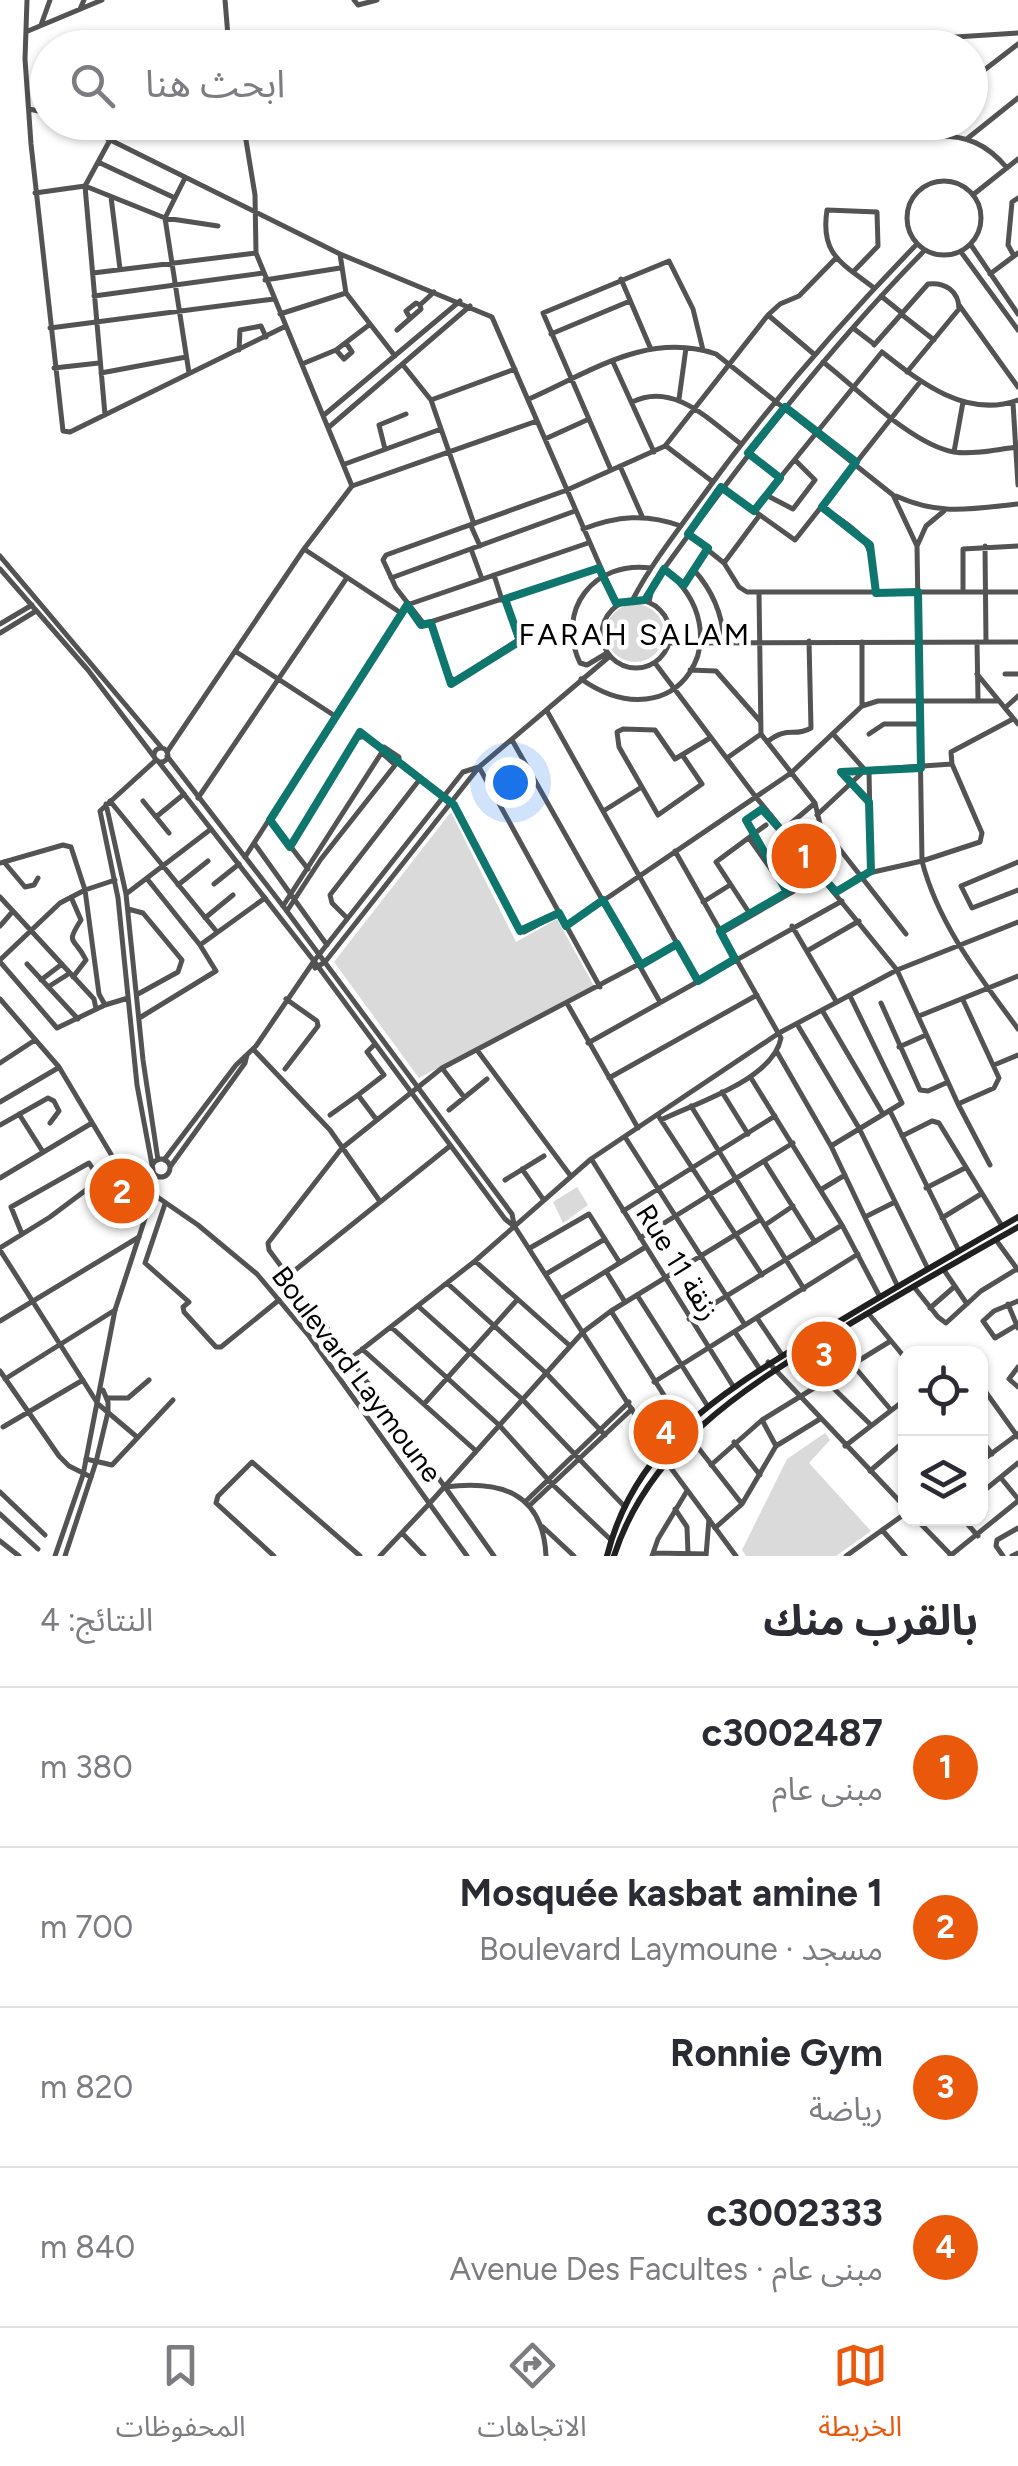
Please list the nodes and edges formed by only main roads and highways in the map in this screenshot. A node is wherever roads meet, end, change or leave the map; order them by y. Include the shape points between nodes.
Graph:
1 (1018, 1216) edge
2 (1018, 1227) edge
3 (882, 1300) junction
4 (610, 1556) edge

1 - 3 main road
2 - 3 main road
3 - 4 main road via 714,1412 666,1461
3 - 4 main road via 768,1362 707,1405 659,1452 626,1507

